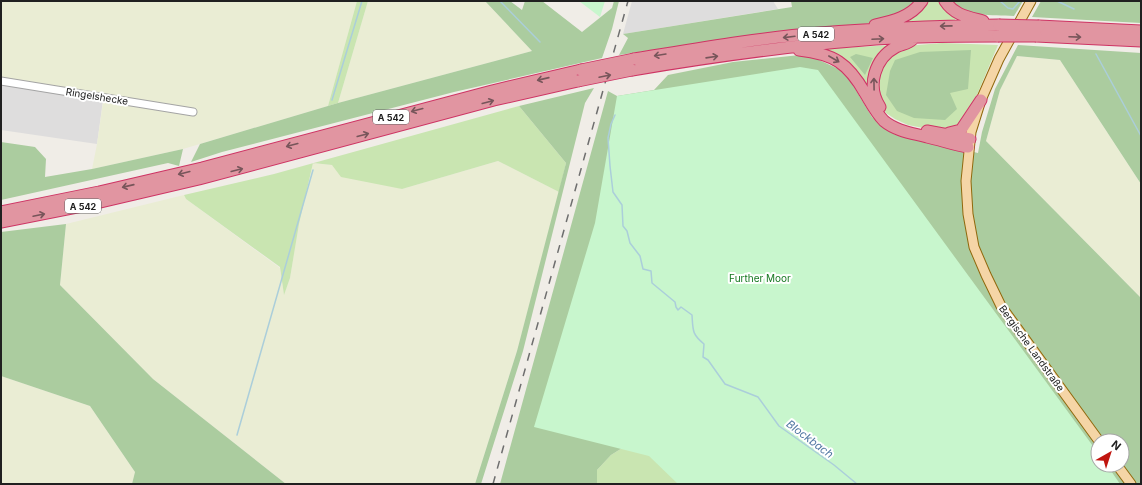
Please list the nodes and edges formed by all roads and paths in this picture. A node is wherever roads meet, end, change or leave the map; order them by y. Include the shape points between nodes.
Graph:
1 (922, 1) edge
2 (945, 1) edge
3 (1031, 1) edge
4 (998, 30) junction
5 (1037, 31) junction
6 (1141, 31) edge
7 (819, 33) junction
8 (916, 37) junction
9 (1141, 40) edge
10 (769, 49) junction
11 (633, 64) junction
12 (1, 81) edge
13 (981, 100) junction
14 (193, 112) dead end
15 (947, 134) junction
16 (969, 143) junction
17 (165, 182) junction
18 (1, 212) edge
19 (1, 222) edge
20 (1093, 433) edge
21 (1123, 473) edge
22 (1131, 484) edge

1 - 7 highway via 912,12 892,21
2 - 4 highway via 955,12
3 - 13 main road, Bergische Landstraße via 999,59
4 - 5 highway, A 542, bridge
4 -> 7 highway, A 542 via 940,26
4 - 8 highway, A 542
5 - 6 highway, A 542
5 -> 9 highway, A 542
7 -> 11 highway, A 542 via 733,44
10 -> 8 highway, A 542
15 -> 8 highway via 898,124 886,115 875,97 873,77 881,60 897,47 910,43
11 -> 10 highway, A 542 via 691,60
10 -> 16 highway via 786,52 798,50 829,56 852,74 876,111 894,128
11 - 17 highway, A 542, bridge
12 - 14 street, Ringelshecke
13 - 15 highway via 961,130
13 - 16 main road, Bergische Landstraße
15 - 16 highway
16 - 20 main road, Bergische Landstraße via 966,181 974,247 1001,306
17 -> 18 highway, A 542
19 -> 17 highway, A 542
21 - 22 main road

